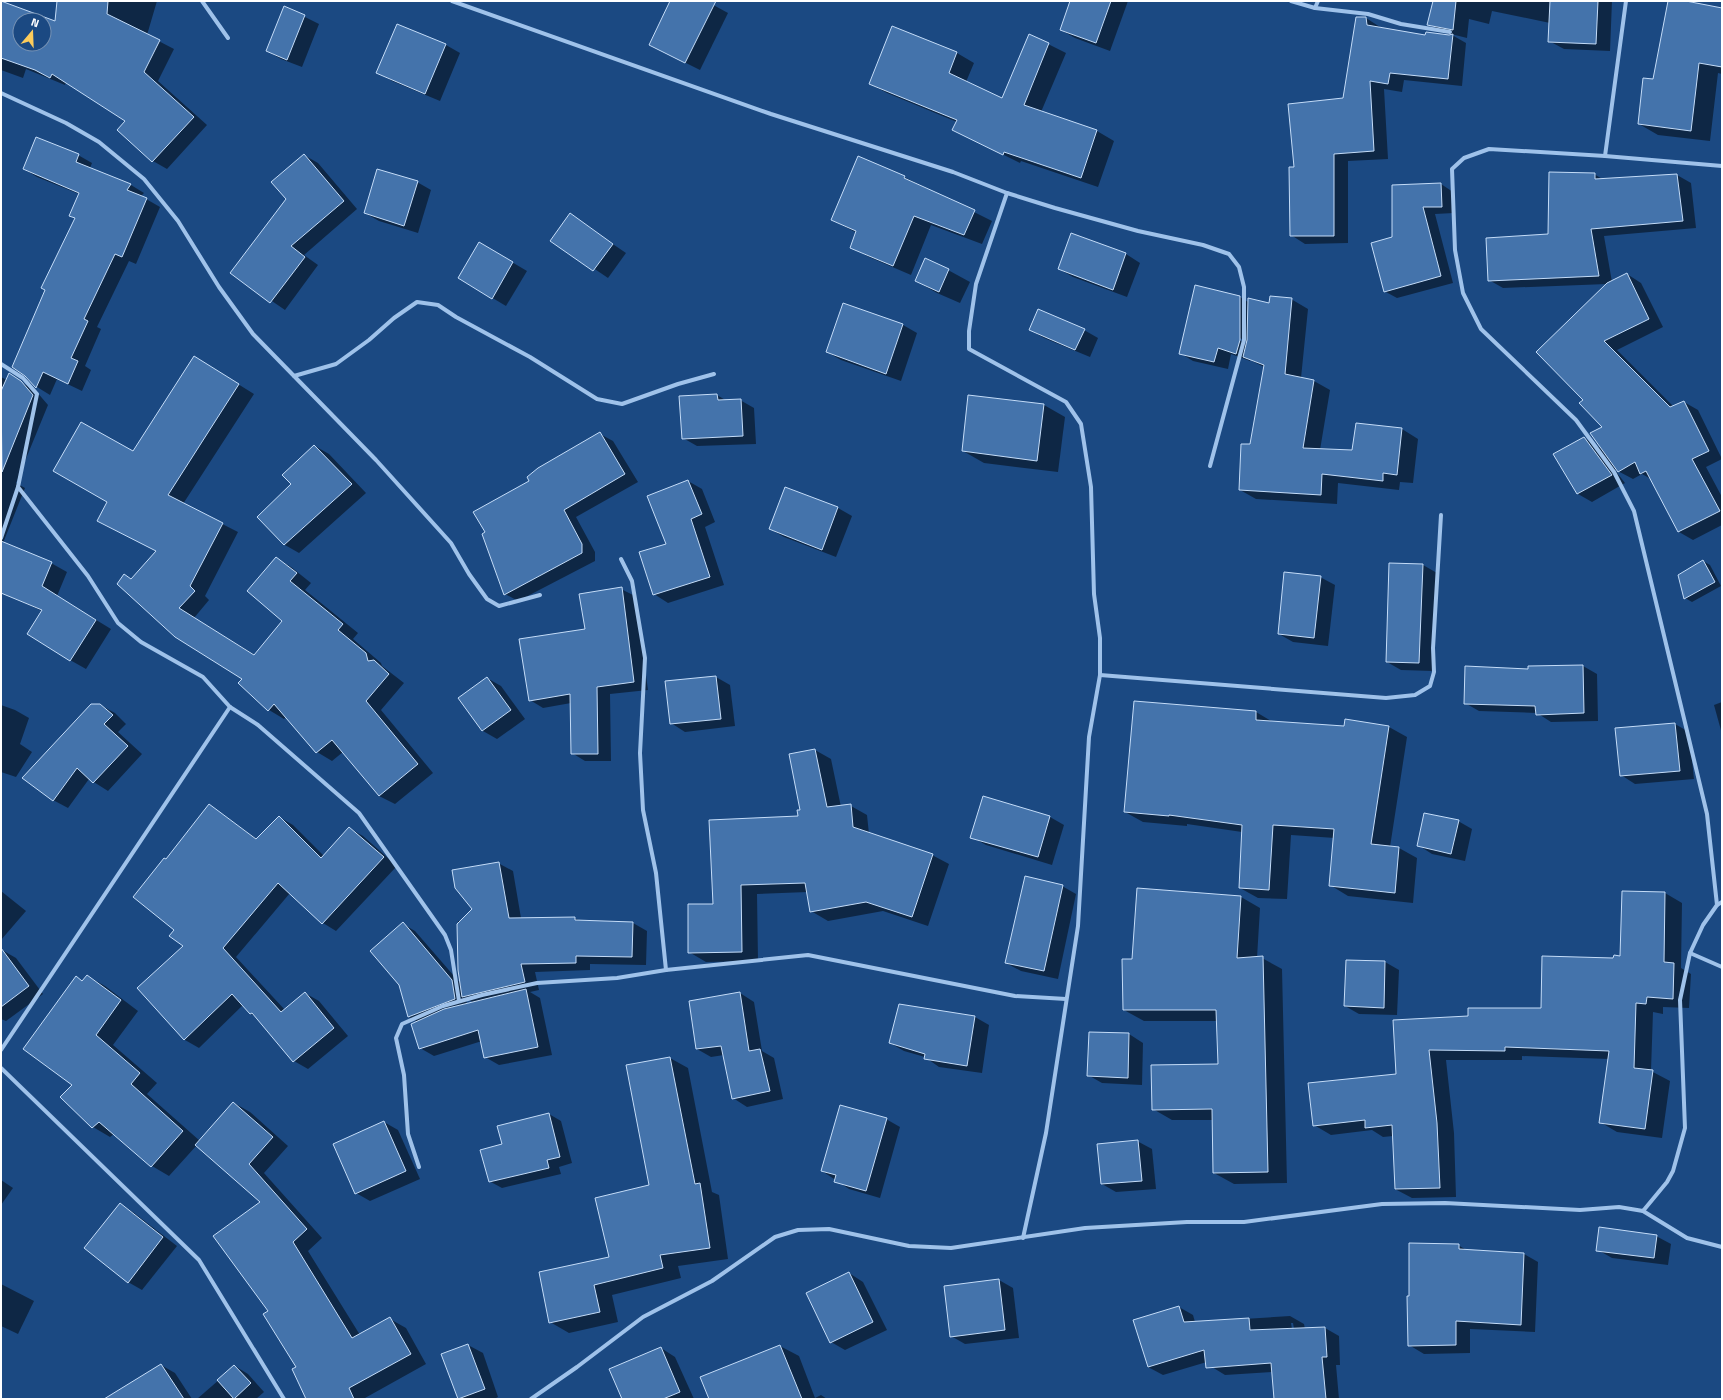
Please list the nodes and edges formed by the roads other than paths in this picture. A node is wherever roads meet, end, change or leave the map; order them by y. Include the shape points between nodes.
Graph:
1 (202, 1) edge
2 (452, 1) edge
3 (1291, 1) edge
4 (1318, 1) edge
5 (1626, 1) edge
6 (1315, 8) junction
7 (1450, 32) dead end
8 (228, 38) dead end
9 (1, 93) edge
10 (1605, 156) junction
11 (1722, 166) edge
12 (1007, 193) junction
13 (1, 364) edge
14 (714, 374) dead end
15 (294, 376) junction
16 (1210, 466) dead end
17 (18, 487) junction
18 (1441, 515) dead end
19 (1, 538) edge
20 (621, 558) dead end
21 (540, 595) dead end
22 (1100, 675) junction
23 (230, 707) junction
24 (1722, 902) edge
25 (1717, 905) junction
26 (1690, 953) junction
27 (1722, 967) edge
28 (666, 970) junction
29 (1066, 999) junction
30 (459, 1001) junction
31 (1, 1050) edge
32 (1, 1068) edge
33 (419, 1167) dead end
34 (1643, 1211) junction
35 (1023, 1238) junction
36 (1722, 1247) edge
37 (284, 1399) edge
38 (531, 1399) edge

1 - 8 street
2 - 12 street via 771,114 945,170
3 - 6 street
4 - 6 street
5 - 10 street
6 - 7 street via 1368,14 1401,24
9 - 15 street via 66,123 99,142 144,179 178,221 219,287 253,334
10 - 11 street
10 - 25 street via 1489,149 1464,158 1452,169 1455,250 1463,293 1481,329 1576,420 1614,472 1634,511 1707,814
12 - 16 street via 1130,228 1203,245 1229,254 1239,267 1244,287 1244,340
12 - 22 street via 976,284 969,349 1066,402 1081,424 1091,487 1094,594 1100,638
13 - 17 street via 23,378 37,394
14 - 15 street via 622,404 597,399 530,357 438,305 417,302 336,364
15 - 21 street via 376,460 452,544 487,599 499,606
17 - 19 street
17 - 23 street via 88,576 118,623 141,642 203,677
18 - 22 street via 1433,648 1434,672 1430,686 1415,695 1386,698
20 - 28 street via 632,581 645,658 640,753 643,810 656,873
22 - 29 street via 1089,737 1078,926
23 - 30 street via 258,725 359,812 445,935 451,950
23 - 31 street
24 - 25 street
25 - 26 street via 1703,924
26 - 27 street
26 - 34 street via 1680,1000 1686,1128 1673,1171
28 - 29 street via 808,955 1015,996
28 - 30 street via 617,978 537,983
29 - 35 street via 1046,1133
30 - 33 street via 402,1024 396,1038 404,1076 408,1134
32 - 37 street via 199,1260
34 - 35 street via 1619,1207 1580,1210 1445,1203 1382,1204 1244,1222 1187,1222 1085,1228
34 - 36 street via 1687,1238
35 - 38 street via 951,1248 909,1246 829,1230 798,1230 776,1237 712,1281 642,1317

